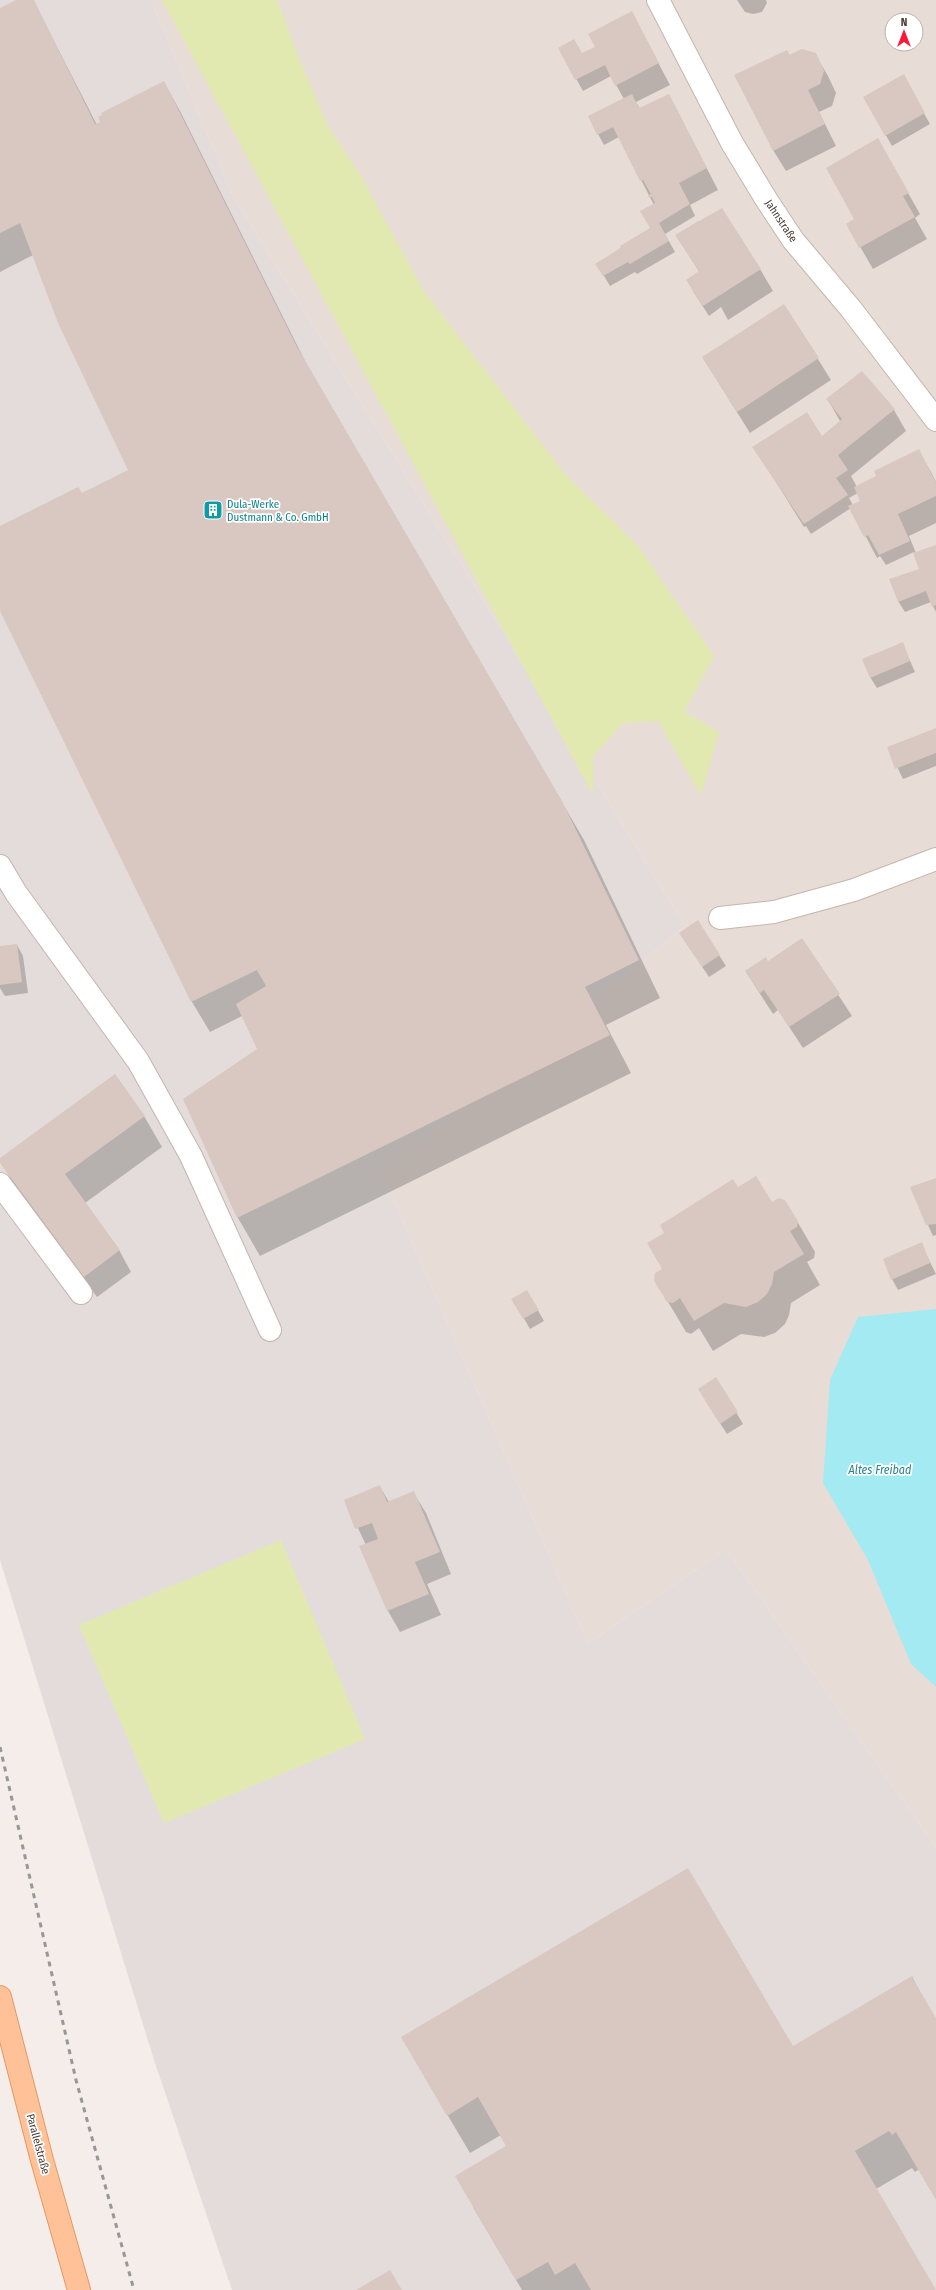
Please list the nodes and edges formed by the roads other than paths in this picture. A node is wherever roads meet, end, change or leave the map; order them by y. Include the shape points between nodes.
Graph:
1 (658, 0) edge
2 (936, 420) edge
3 (936, 859) edge
4 (0, 866) edge
5 (720, 918) dead end
6 (0, 1184) edge
7 (81, 1293) dead end
8 (270, 1330) dead end
9 (0, 1997) edge
10 (79, 2290) edge

1 - 2 street, Jahnstraße via 732,143 793,240 851,309
3 - 5 street via 854,890 774,912
4 - 8 street via 16,893 138,1061 191,1156
6 - 7 street
9 - 10 main road, Parallelstraße

